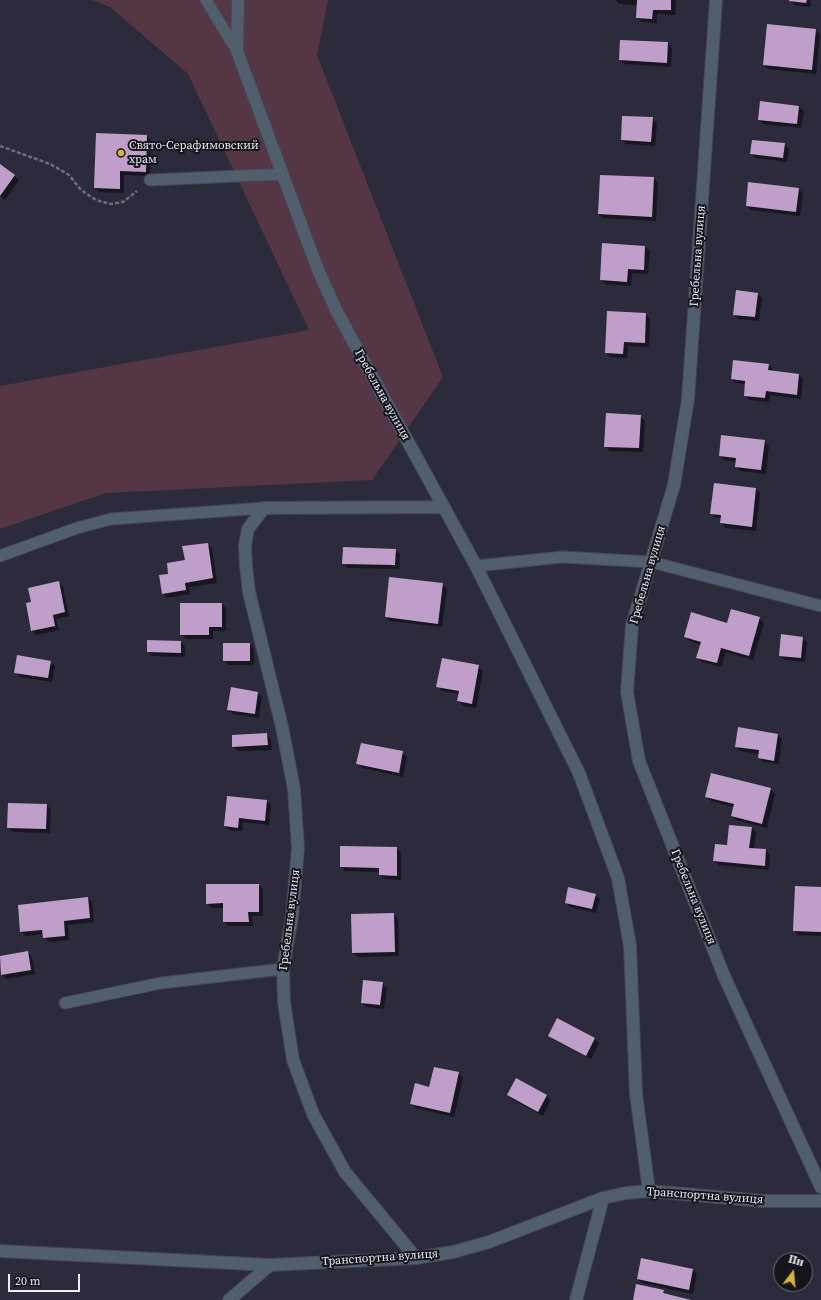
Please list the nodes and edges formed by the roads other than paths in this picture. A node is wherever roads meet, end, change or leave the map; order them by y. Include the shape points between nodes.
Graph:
1 (206, 0) edge
2 (238, 0) edge
3 (716, 0) edge
4 (238, 51) junction
5 (283, 174) junction
6 (150, 180) road end
7 (442, 507) junction
8 (264, 508) junction
9 (0, 556) edge
10 (651, 562) junction
11 (476, 566) junction
12 (821, 606) edge
13 (283, 968) junction
14 (65, 1003) dead end
15 (821, 1187) edge
16 (649, 1191) junction
17 (603, 1198) junction
18 (821, 1201) edge
19 (0, 1251) edge
20 (416, 1258) junction
21 (270, 1265) junction
22 (229, 1300) edge
23 (576, 1300) edge

1 - 4 lane
2 - 4 street
3 - 10 street, Гребельна вулиця via 688,399 674,485
4 - 5 street, Гребельна вулиця
5 - 6 lane
5 - 7 street, Гребельна вулиця via 336,312
7 - 8 street
7 - 11 street, Гребельна вулиця
8 - 9 lane via 111,519 77,528
8 - 13 street, Гребельна вулиця via 248,530 245,545 249,592 282,726 294,789 298,848 292,917
10 - 11 lane via 562,557
10 - 12 lane
10 - 15 street, Гребельна вулиця via 632,625 627,692 639,761 724,976
11 - 16 street, Гребельна вулиця via 579,773 618,878 630,946 636,1094
13 - 14 lane via 161,983
13 - 20 street, Гребельна вулиця via 284,1002 293,1060 313,1114 345,1172
16 - 17 street, Транспортна вулиця
16 - 18 street, Транспортна вулиця via 764,1201
17 - 20 street, Транспортна вулиця via 489,1242 453,1252
17 - 23 street
19 - 21 street, Транспортна вулиця
20 - 21 street, Транспортна вулиця
21 - 22 street

